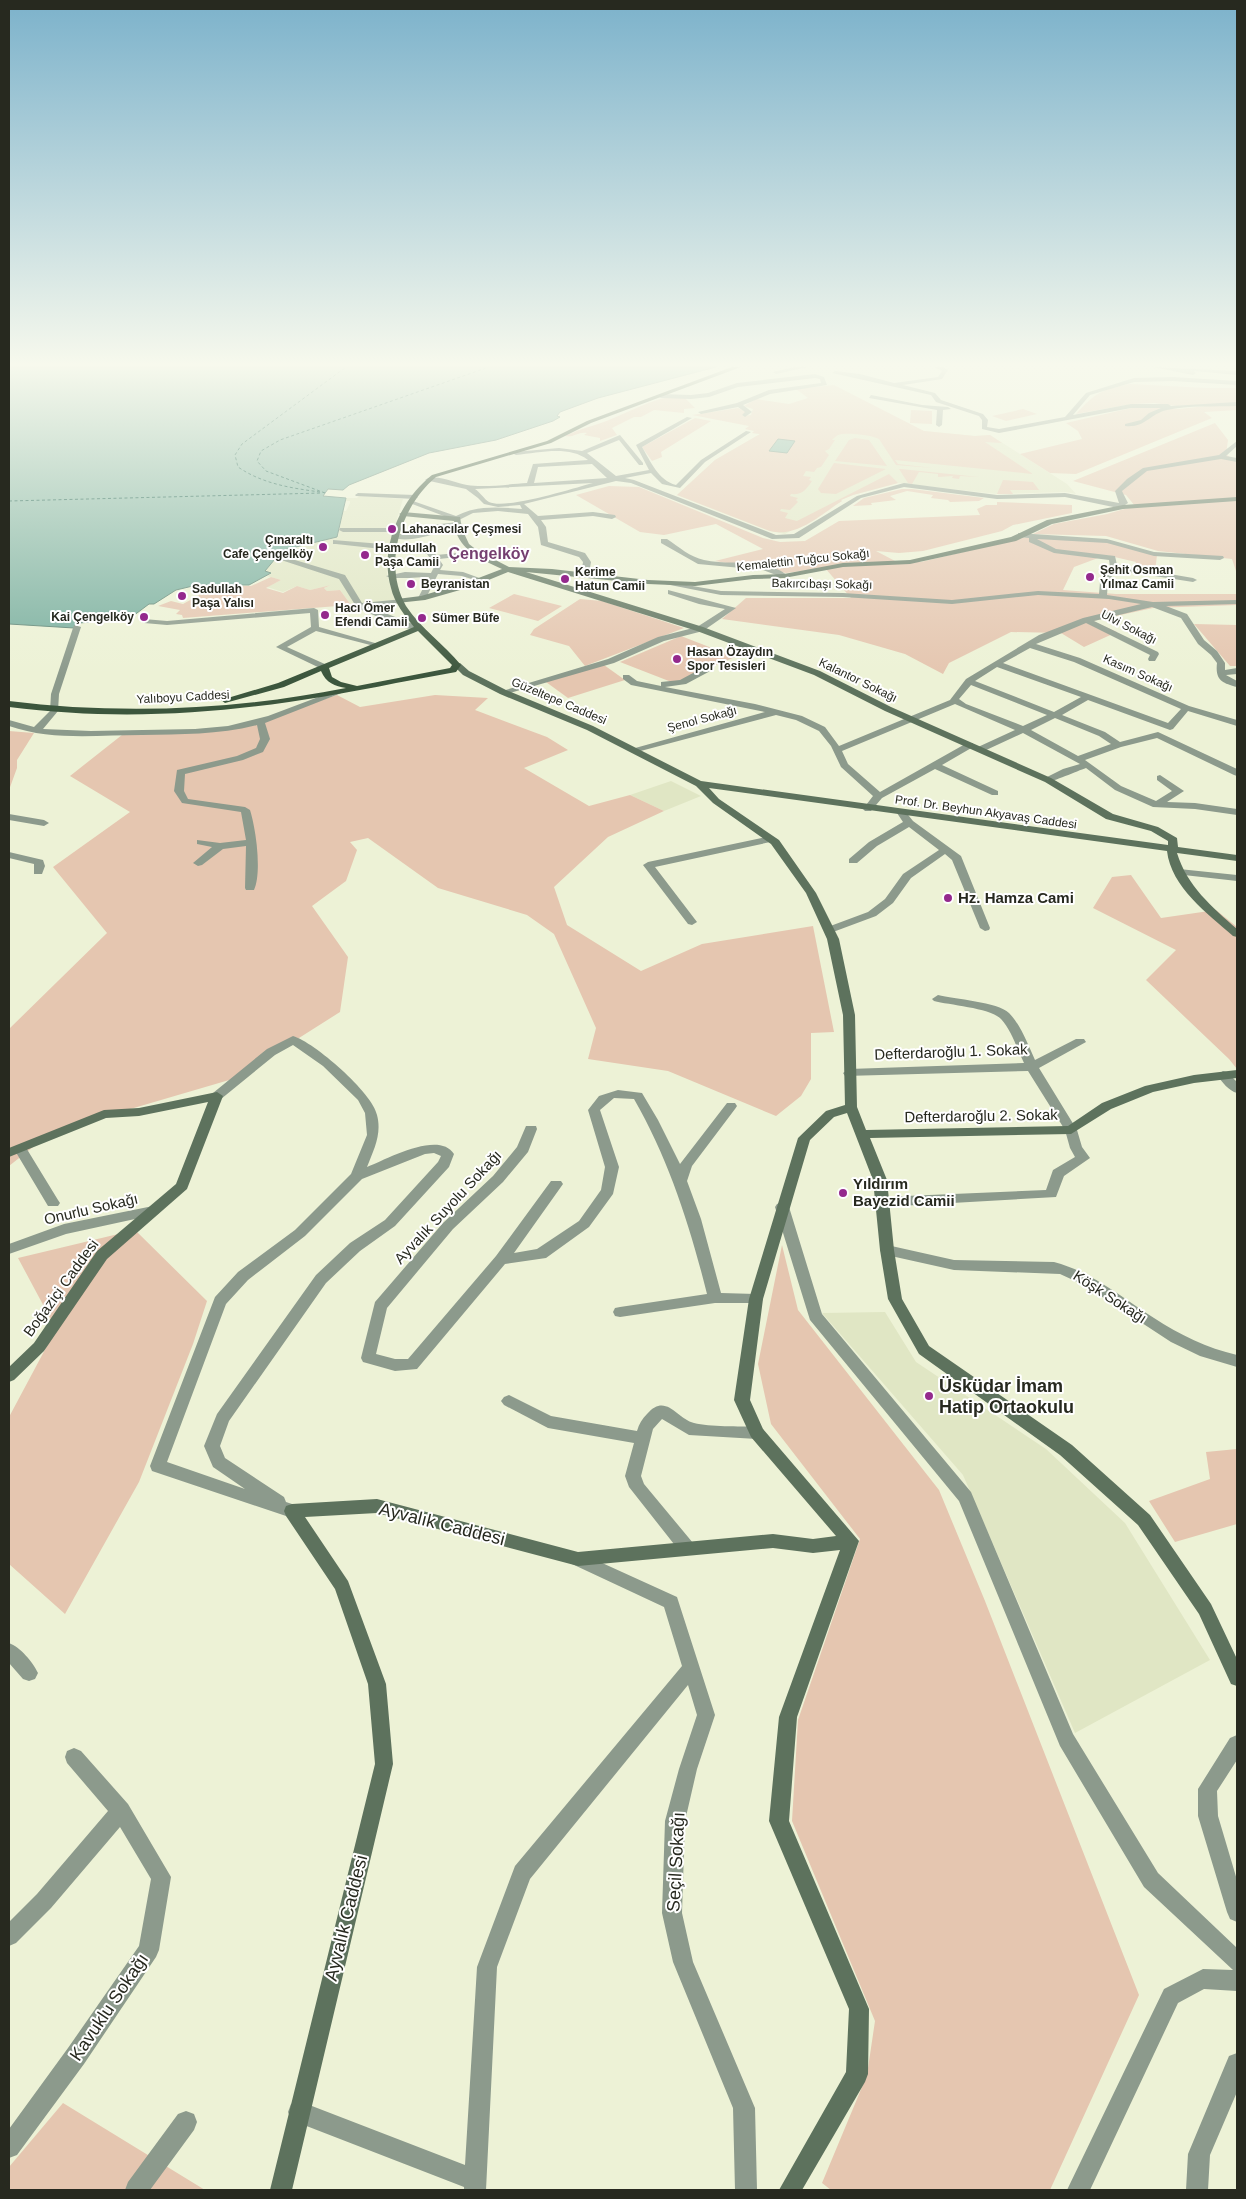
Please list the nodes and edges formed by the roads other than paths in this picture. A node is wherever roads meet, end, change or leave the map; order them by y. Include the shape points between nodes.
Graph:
1 (456, 470) edge
2 (534, 470) edge
3 (601, 470) edge
4 (695, 470) edge
5 (1144, 470) edge
6 (650, 471) joint
7 (616, 479) junction
8 (428, 480) junction
9 (530, 485) junction
10 (466, 487) junction
11 (358, 495) dead end
12 (413, 499) junction
13 (1237, 499) edge
14 (520, 503) junction
15 (1122, 506) junction
16 (528, 512) junction
17 (403, 514) junction
18 (612, 517) dead end
19 (536, 518) junction
20 (457, 522) junction
21 (343, 530) dead end
22 (396, 533) junction
23 (1021, 535) junction
24 (664, 541) dead end
25 (336, 542) dead end
26 (392, 547) junction
27 (475, 553) junction
28 (278, 556) dead end
29 (434, 557) junction
30 (1220, 558) dead end
31 (1114, 567) junction
32 (508, 569) junction
33 (435, 574) junction
34 (584, 574) junction
35 (390, 576) junction
36 (784, 576) junction
37 (1162, 576) junction
38 (481, 580) junction
39 (1193, 580) dead end
40 (648, 582) junction
41 (664, 583) junction
42 (1160, 584) dead end
43 (1103, 596) junction
44 (422, 598) junction
45 (400, 601) junction
46 (1237, 602) edge
47 (1153, 604) junction
48 (360, 606) junction
49 (1086, 620) junction
50 (144, 621) dead end
51 (77, 627) dead end
52 (315, 628) junction
53 (419, 628) junction
54 (700, 629) junction
55 (378, 645) junction
56 (1030, 645) junction
57 (1152, 659) dead end
58 (997, 664) junction
59 (324, 667) junction
60 (455, 667) junction
61 (711, 667) dead end
62 (616, 670) junction
63 (1237, 671) edge
64 (1220, 673) junction
65 (303, 677) junction
66 (969, 681) junction
67 (1237, 684) edge
68 (358, 688) junction
69 (340, 692) junction
70 (502, 692) junction
71 (320, 695) junction
72 (9, 696) edge
73 (1088, 697) junction
74 (956, 701) junction
75 (9, 704) edge
76 (54, 707) junction
77 (1186, 708) junction
78 (777, 712) junction
79 (1055, 715) junction
80 (910, 719) junction
81 (260, 721) junction
82 (9, 723) edge
83 (1237, 723) edge
84 (1023, 730) junction
85 (36, 731) junction
86 (970, 745) junction
87 (1118, 745) junction
88 (981, 749) junction
89 (633, 750) junction
90 (837, 750) junction
91 (1078, 759) junction
92 (935, 765) junction
93 (1088, 765) junction
94 (1237, 773) edge
95 (1160, 778) dead end
96 (1048, 780) junction
97 (699, 784) junction
98 (994, 793) dead end
99 (880, 796) junction
100 (1156, 805) junction
101 (868, 809) junction
102 (1237, 812) edge
103 (902, 813) junction
104 (9, 818) edge
105 (44, 823) dead end
106 (909, 823) junction
107 (771, 839) junction
108 (201, 842) dead end
109 (250, 842) junction
110 (220, 846) junction
111 (945, 850) junction
112 (1171, 850) junction
113 (9, 855) edge
114 (1237, 858) edge
115 (853, 860) dead end
116 (198, 863) dead end
117 (38, 872) dead end
118 (1179, 872) junction
119 (1237, 878) edge
120 (250, 888) dead end
121 (692, 922) dead end
122 (985, 928) dead end
123 (829, 930) junction
124 (1237, 934) edge
125 (938, 999) dead end
126 (1080, 1042) dead end
127 (1032, 1067) junction
128 (849, 1072) junction
129 (1237, 1074) edge
130 (1223, 1075) junction
131 (1237, 1088) edge
132 (217, 1096) junction
133 (731, 1106) dead end
134 (851, 1107) junction
135 (531, 1129) dead end
136 (1071, 1130) junction
137 (862, 1134) junction
138 (14, 1151) edge
139 (357, 1176) junction
140 (681, 1179) junction
141 (556, 1184) dead end
142 (882, 1202) junction
143 (53, 1203) dead end
144 (782, 1207) junction
145 (153, 1211) junction
146 (9, 1249) edge
147 (887, 1250) junction
148 (501, 1260) junction
149 (715, 1298) junction
150 (756, 1299) junction
151 (620, 1312) dead end
152 (1237, 1361) edge
153 (9, 1376) edge
154 (509, 1401) dead end
155 (757, 1433) junction
156 (643, 1438) junction
157 (292, 1512) junction
158 (851, 1541) junction
159 (687, 1548) junction
160 (578, 1559) junction
161 (9, 1651) edge
162 (690, 1668) junction
163 (29, 1673) dead end
164 (1237, 1678) edge
165 (1237, 1744) edge
166 (74, 1757) dead end
167 (121, 1811) junction
168 (1237, 1912) edge
169 (9, 1936) edge
170 (1237, 1962) edge
171 (1237, 1981) edge
172 (1237, 2064) edge
173 (299, 2112) junction
174 (186, 2122) dead end
175 (9, 2147) edge
176 (476, 2185) edge
177 (136, 2190) edge
178 (281, 2190) edge
179 (746, 2190) edge
180 (790, 2190) edge
181 (1078, 2190) edge
182 (1197, 2190) edge

1 - 8 main road
2 - 9 street
3 - 7 street
4 - 6 street via 678,487 668,486
5 - 15 street via 1118,491 1124,503
6 - 7 street
7 - 9 street
7 - 14 street
7 - 15 street via 632,481 765,534 781,537 803,533 859,497 904,485 997,497 1065,495
8 - 10 street
8 - 12 main road
9 - 10 street
10 - 14 street via 479,494 486,503
11 - 12 street
12 - 17 main road
12 - 20 street
13 - 15 street, Kemalettin Tuğcu Sokağı
14 - 16 street
15 - 23 street, Kemalettin Tuğcu Sokağı via 1050,522
16 - 19 street
16 - 20 street via 471,511
17 - 20 street
17 - 22 main road
18 - 19 street via 593,514
19 - 34 street via 542,527 544,543 582,555 587,562
20 - 22 street via 435,527 436,531 418,536
20 - 27 street via 466,545
21 - 22 street
22 - 26 main road
23 - 30 street via 1107,541 1154,554
23 - 31 street via 1054,551 1112,558
23 - 36 street, Kemalettin Tuğcu Sokağı via 910,562 843,565
24 - 36 street via 698,561 759,567
25 - 26 street
26 - 29 street via 426,550
26 - 35 main road
27 - 29 street
27 - 32 street
28 - 48 street via 342,577
29 - 33 street via 439,565
31 - 37 street
31 - 43 street via 1104,582
32 - 34 street, Kemalettin Tuğcu Sokağı
32 - 38 street
32 - 54 street, Kalantor Sokağı
33 - 35 street
33 - 38 street via 463,574
33 - 44 street
34 - 40 street, Kemalettin Tuğcu Sokağı
35 - 45 main road
36 - 41 street, Kemalettin Tuğcu Sokağı via 695,584
37 - 39 street
37 - 42 street
38 - 44 street
40 - 41 street, Kemalettin Tuğcu Sokağı
40 - 54 street via 681,596 732,608
41 - 43 street, Bakırcıbaşı Sokağı via 721,593 843,595 952,602 1038,593
43 - 47 street, Bakırcıbaşı Sokağı
44 - 45 street
45 - 48 street
45 - 53 main road
46 - 47 street
47 - 49 street
47 - 64 street via 1184,616 1200,642 1221,663
48 - 53 street
49 - 56 street
49 - 57 street, Ulvi Sokağı via 1155,654
50 - 52 street via 167,623 314,610
51 - 76 street via 55,694
52 - 55 street
52 - 59 street via 280,647
53 - 55 main road, Yalıboyu Caddesi
53 - 60 main road
54 - 62 street via 661,638
54 - 80 street, Kalantor Sokağı via 817,673
55 - 59 main road, Yalıboyu Caddesi
56 - 58 street
56 - 77 street, Kasım Sokağı via 1077,660
58 - 66 street
58 - 73 street
59 - 65 main road, Yalıboyu Caddesi
59 - 68 main road via 328,678 338,684
60 - 68 main road, Yalıboyu Caddesi
60 - 70 street, Güzeltepe Caddesi
61 - 62 street via 678,684 653,683
62 - 70 street
62 - 78 street via 634,683
63 - 64 street
64 - 67 street via 1224,679
65 - 71 main road via 317,678 326,684
65 - 76 main road, Yalıboyu Caddesi via 235,699 168,707
66 - 74 street via 954,699
66 - 79 street
68 - 69 main road, Yalıboyu Caddesi
69 - 71 main road, Yalıboyu Caddesi
69 - 81 street
70 - 89 street, Güzeltepe Caddesi via 590,728
71 - 76 main road, Yalıboyu Caddesi via 173,711
72 - 76 main road, Yalıboyu Caddesi
73 - 77 street via 1170,727
73 - 79 street
74 - 80 street
74 - 84 street
75 - 76 main road, Yalıboyu Caddesi
76 - 85 street
77 - 83 street, Kasım Sokağı
78 - 89 street, Şenol Sokağı
78 - 90 street via 822,729
79 - 84 street
79 - 87 street via 1102,734
80 - 86 street, Kalantor Sokağı
80 - 90 street
81 - 85 street via 229,729 191,732
81 - 109 street via 266,739 260,750 180,772 179,791 185,801 244,810
82 - 85 street
84 - 88 street
84 - 91 street
86 - 88 street, Kalantor Sokağı
86 - 92 street
87 - 91 street
87 - 94 street via 1158,735
88 - 96 street, Kalantor Sokağı
89 - 97 street, Güzeltepe Caddesi
90 - 99 street via 844,765
91 - 93 street
92 - 98 street
92 - 99 street
93 - 96 street
93 - 100 street via 1118,788
95 - 100 street via 1179,792
96 - 112 street, Kalantor Sokağı via 1097,811 1168,835 1173,840
97 - 101 street, Prof. Dr. Beyhun Akyavaş Caddesi
97 - 107 street via 716,801
99 - 101 street
100 - 102 street
101 - 103 street, Prof. Dr. Beyhun Akyavaş Caddesi
103 - 106 street
103 - 112 street, Prof. Dr. Beyhun Akyavaş Caddesi
104 - 105 street
106 - 111 street
106 - 115 street
107 - 121 street via 648,865
107 - 123 street via 811,893
108 - 110 street
109 - 110 street
109 - 120 street
110 - 116 street
111 - 122 street via 957,858
111 - 123 street via 907,876 889,900 872,914
112 - 114 street, Prof. Dr. Beyhun Akyavaş Caddesi
112 - 118 street
113 - 117 street via 39,862
118 - 119 street
118 - 124 street via 1204,906
123 - 128 street via 849,1014
125 - 127 street via 994,1010 1004,1015
126 - 127 street, Defterdaroğlu 1. Sokak
127 - 128 street, Defterdaroğlu 1. Sokak
127 - 136 street
128 - 134 street
129 - 130 street, Defterdaroğlu 2. Sokak
130 - 131 street
130 - 136 street, Defterdaroğlu 2. Sokak via 1141,1091 1086,1116
132 - 138 street via 138,1112 104,1114
132 - 139 street via 271,1052 293,1040 327,1063 363,1098 371,1114 373,1135
132 - 145 street, Boğaziçi Caddesi via 182,1186
133 - 140 street via 686,1164
134 - 137 street
134 - 144 street via 830,1114 804,1138
135 - 148 street, Ayvalık Suyolu Sokağı via 523,1150 498,1179 448,1226 380,1306 368,1358 395,1365 412,1365
136 - 137 street, Defterdaroğlu 2. Sokak
136 - 142 street via 1082,1158 1058,1173 1051,1194
137 - 142 street via 880,1180
138 - 143 street
139 - 157 street via 300,1233 243,1276 220,1301 158,1466
139 - 157 street via 423,1150 435,1148 448,1154 444,1164 390,1223 355,1247 321,1279 222,1418 212,1446 219,1462
140 - 148 street via 658,1127 638,1096 616,1092 601,1099 594,1110 612,1167 608,1191 584,1224 541,1254
140 - 149 street via 701,1238
141 - 148 street, Ayvalık Suyolu Sokağı
142 - 147 street
144 - 150 street
144 - 170 street via 815,1316 965,1497 1066,1740 1081,1765 1151,1880
145 - 146 street, Onurlu Sokağı via 64,1229
145 - 153 street, Boğaziçi Caddesi via 102,1255 39,1347
147 - 152 street, Köşk Sokağı via 963,1266 1063,1269 1084,1278 1172,1337
147 - 164 street via 896,1299 924,1350 1066,1450 1144,1520 1205,1609
149 - 150 street
149 - 151 street
150 - 155 street via 742,1400
154 - 156 street via 548,1422
155 - 156 street via 689,1429 659,1411 646,1426
155 - 158 street
156 - 159 street via 633,1476 637,1487
157 - 160 street, Ayvalık Caddesi via 377,1506
157 - 173 street, Ayvalık Caddesi via 342,1586 377,1684 384,1764
158 - 159 street, Ayvalık Caddesi via 813,1546 773,1541
158 - 180 street via 788,1717 778,1821 859,2009 857,2074
159 - 160 street, Ayvalık Caddesi
160 - 162 street, Seçil Sokağı via 671,1602
161 - 163 street
162 - 176 street via 522,1873 487,1967
162 - 179 street, Seçil Sokağı via 706,1715 675,1821 672,1913 682,1962 744,2108
165 - 168 street via 1207,1790 1208,1816
166 - 167 street, Kavuklu Sokağı
167 - 169 street via 44,1901
167 - 175 street, Kavuklu Sokağı via 161,1877 149,1950
171 - 181 street via 1203,1979 1171,1996
172 - 182 street via 1199,2154
173 - 176 street
173 - 178 street, Ayvalık Caddesi
174 - 177 street

